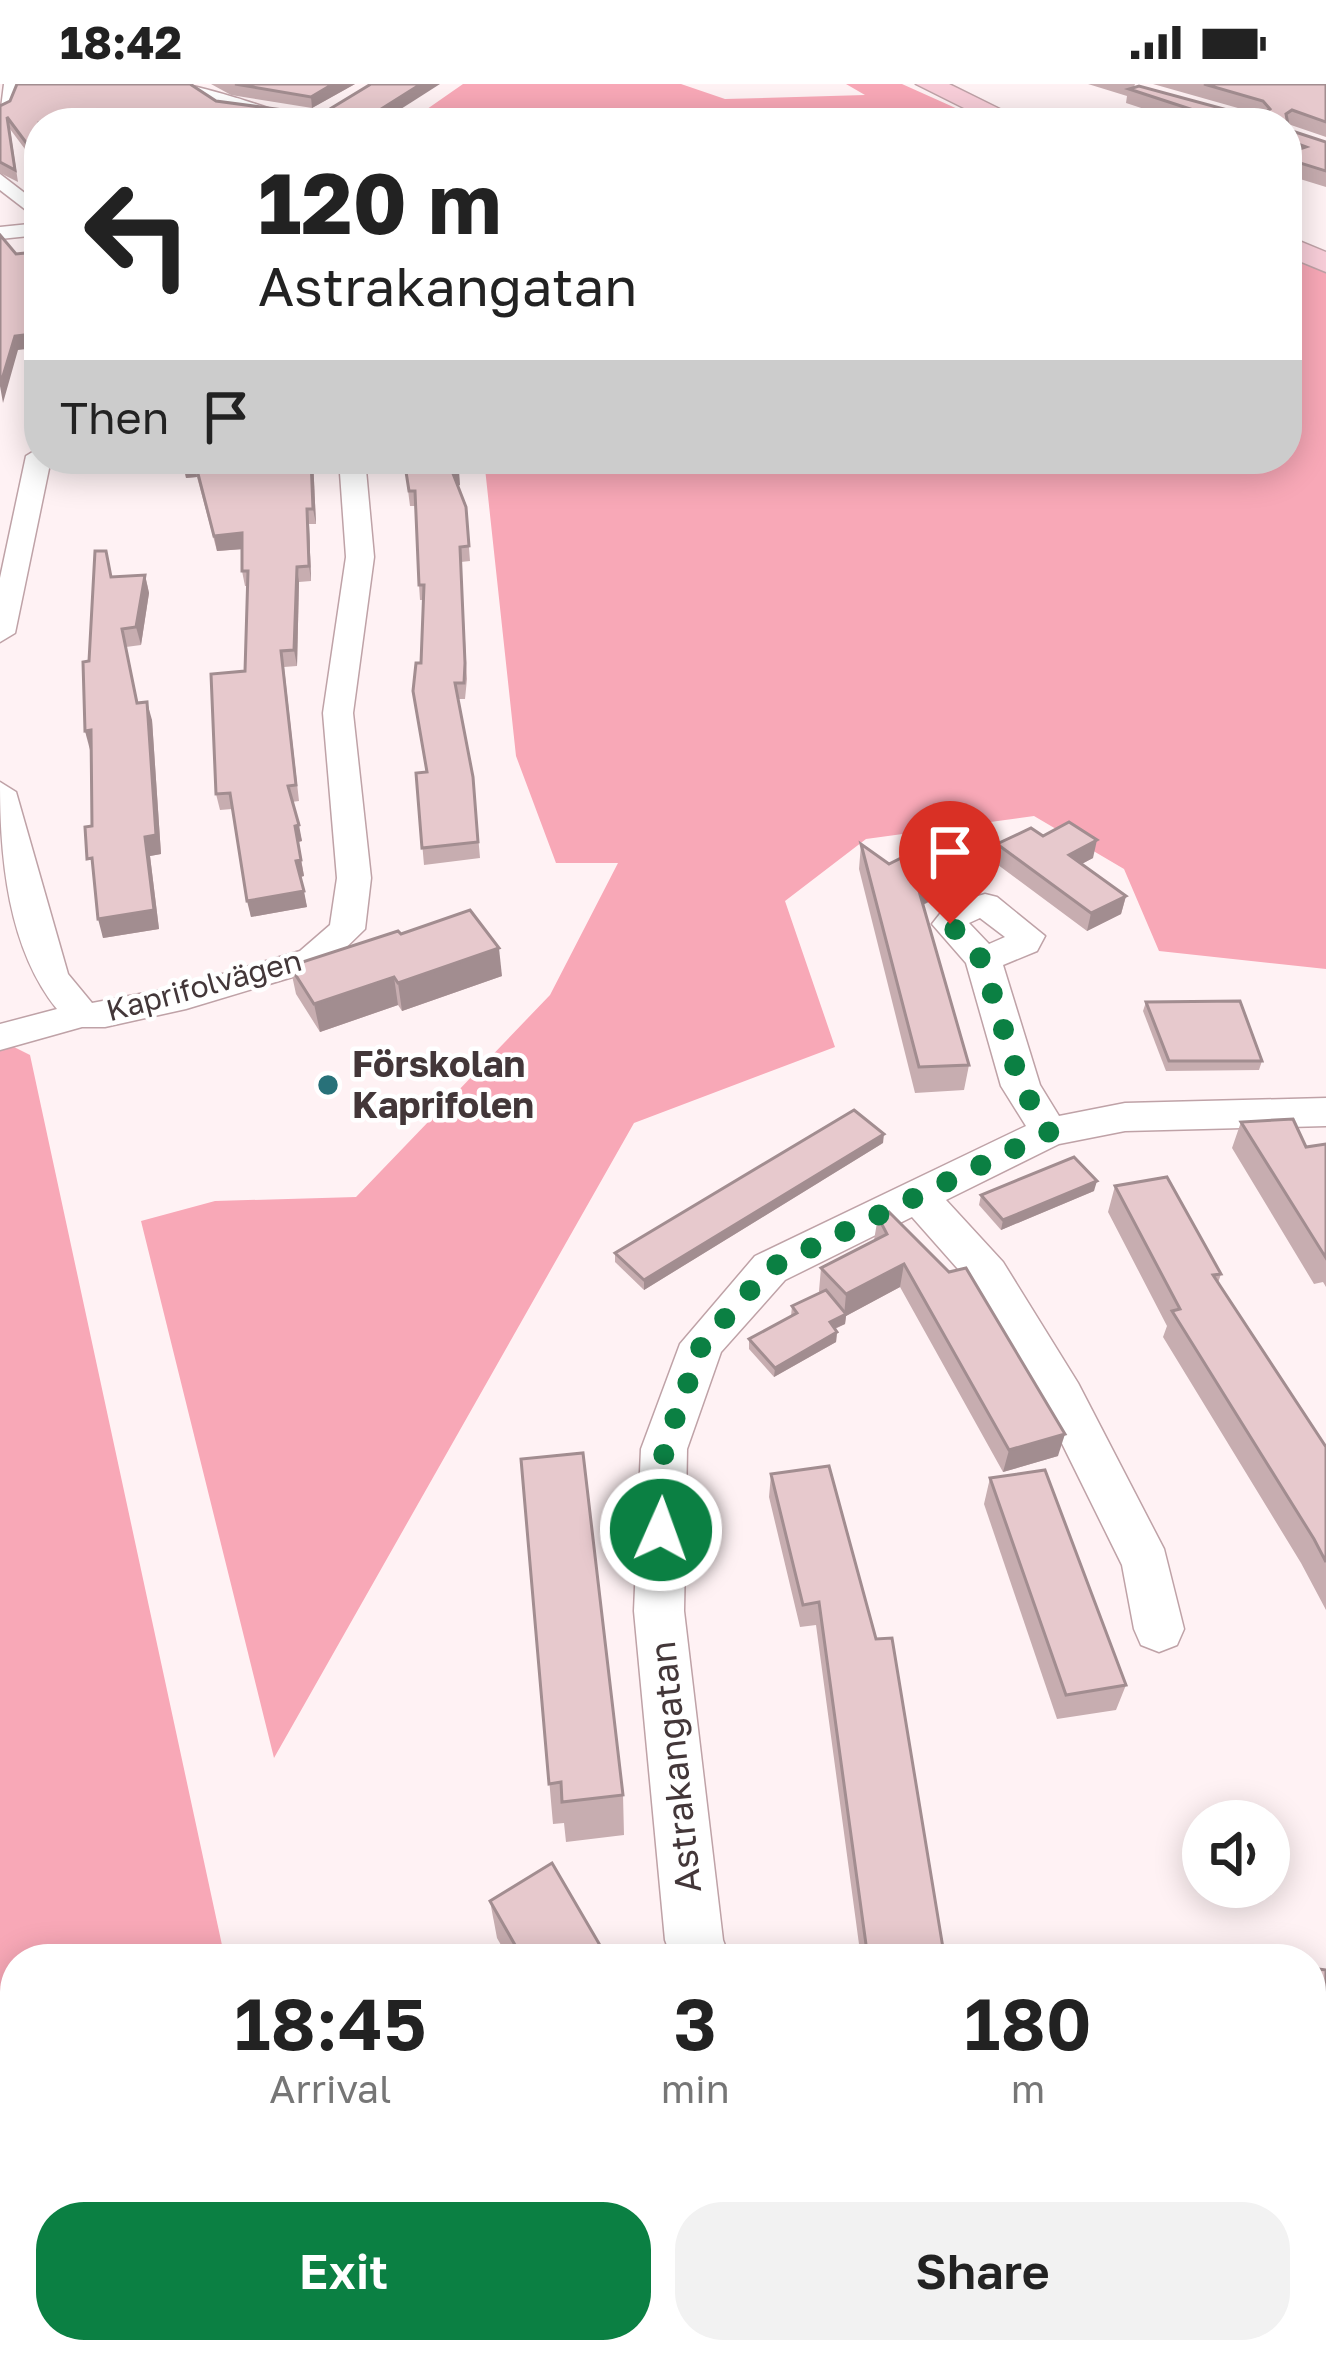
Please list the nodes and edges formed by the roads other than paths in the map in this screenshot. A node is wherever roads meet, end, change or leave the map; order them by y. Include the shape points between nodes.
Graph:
1 (13, 84) edge
2 (188, 84) edge
3 (913, 84) edge
4 (928, 84) edge
5 (246, 108) edge
6 (967, 108) edge
7 (982, 108) edge
8 (0, 111) edge
9 (0, 180) edge
10 (24, 201) edge
11 (30, 474) edge
12 (353, 474) edge
13 (0, 633) edge
14 (0, 792) edge
15 (982, 960) dead end
16 (82, 1015) junction
17 (0, 1037) edge
18 (1326, 1112) edge
19 (1049, 1132) junction
20 (917, 1196) junction
21 (1159, 1630) dead end
22 (695, 1944) edge

1 - 8 street
2 - 5 street
3 - 6 street
4 - 7 street
9 - 10 street
11 - 13 street via 26,532
12 - 16 street, Kaprifolvägen via 360,557 338,712 354,878 346,929 313,959 186,997
14 - 16 street via 51,977
15 - 19 street via 1021,1086
16 - 17 street, Kaprifolvägen
18 - 19 street, Astrakangatan via 1124,1117
19 - 20 street, Astrakangatan
20 - 21 street via 988,1274 1063,1396 1147,1564
20 - 22 street, Astrakangatan via 770,1268 702,1344 664,1449 658,1611

